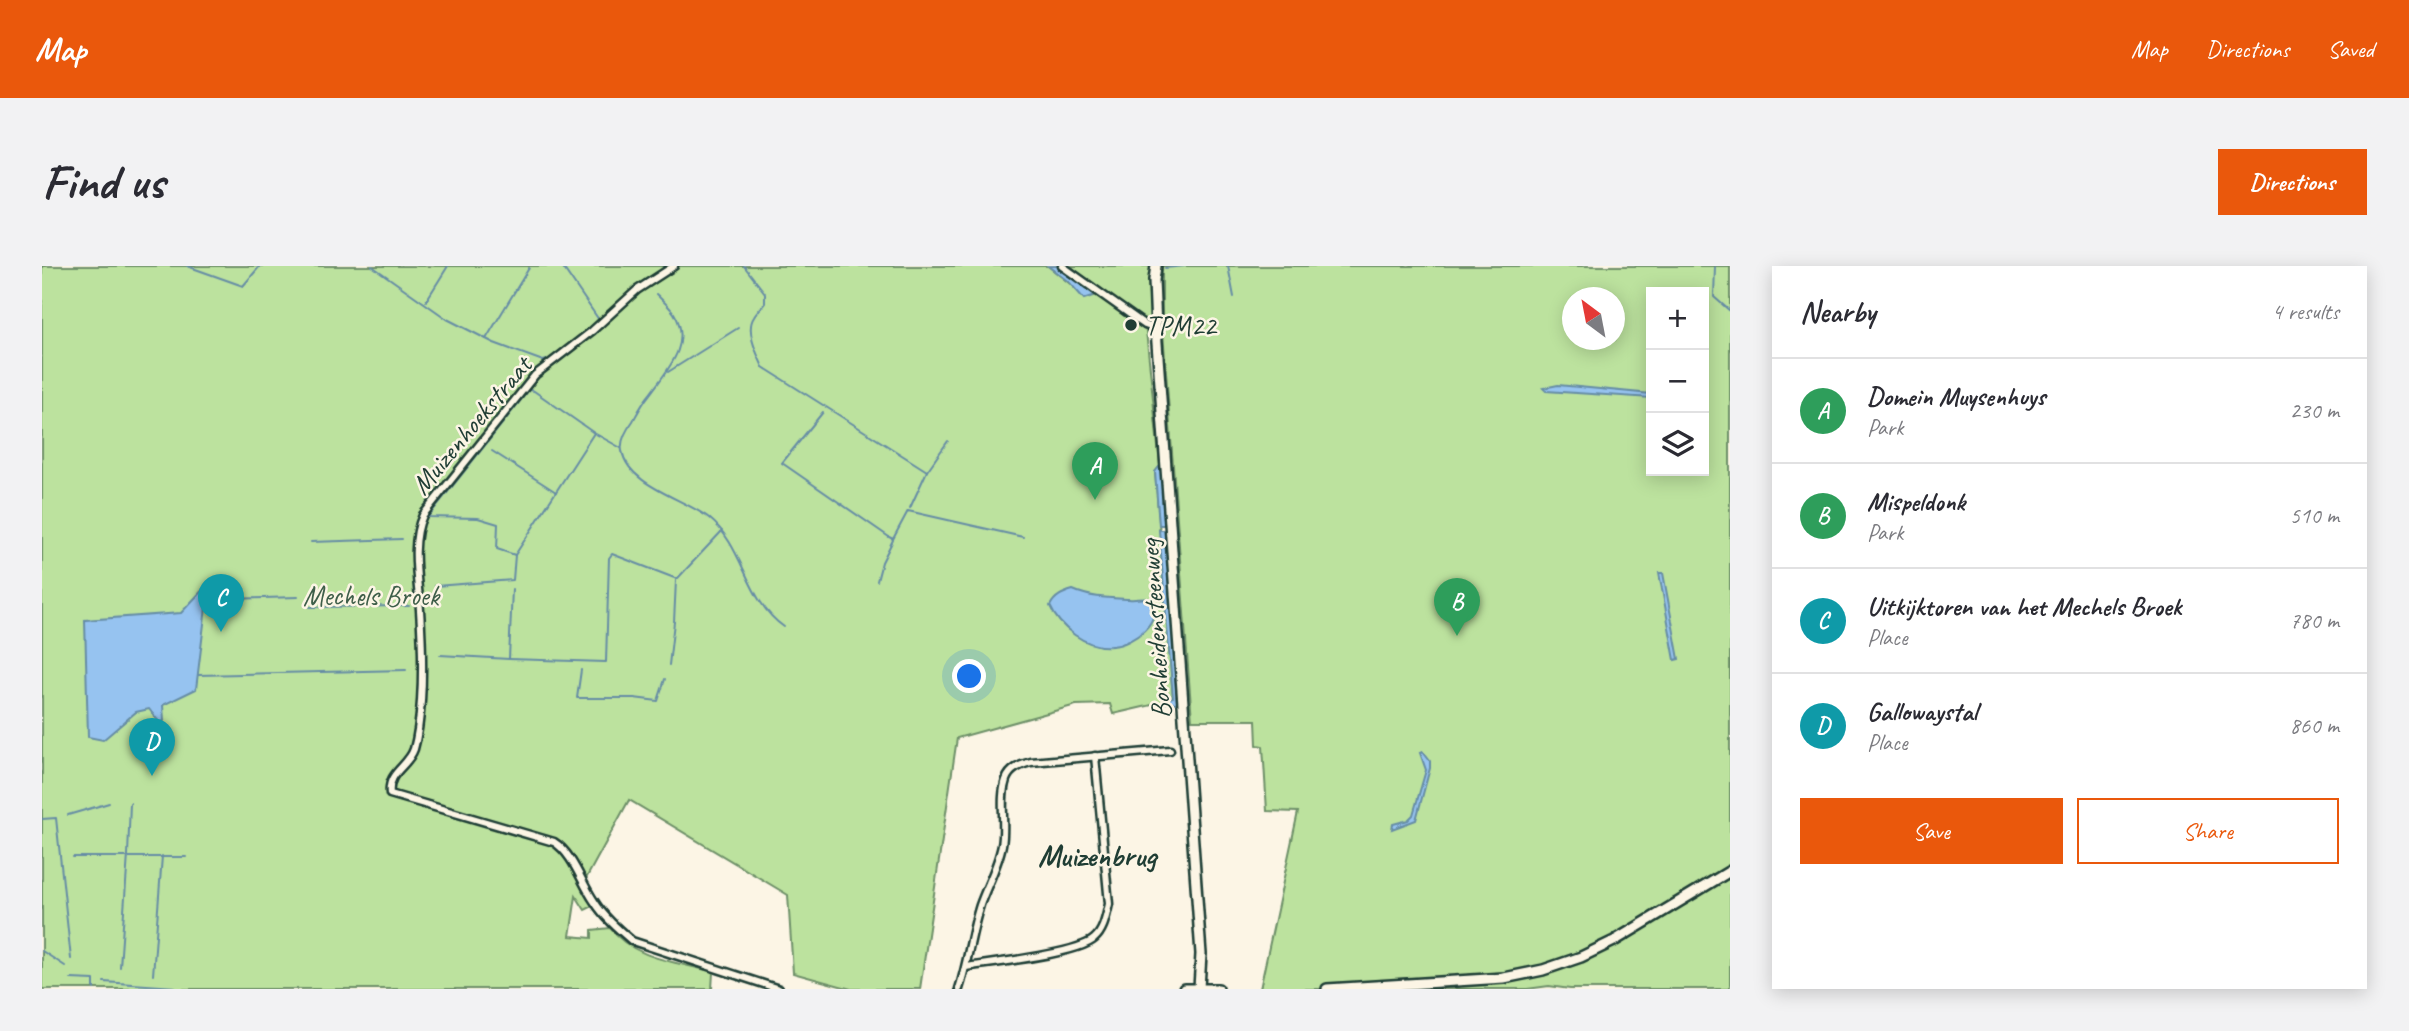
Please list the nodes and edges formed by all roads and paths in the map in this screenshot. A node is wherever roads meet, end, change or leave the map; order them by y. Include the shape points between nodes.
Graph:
1 (674, 266) edge
2 (1062, 266) edge
3 (1156, 266) edge
4 (1156, 329) junction
5 (1170, 750) dead end
6 (1096, 756) junction
7 (1730, 872) edge
8 (966, 967) junction
9 (1199, 988) edge
10 (779, 989) edge
11 (958, 989) edge
12 (1184, 989) edge
13 (1218, 989) edge
14 (1328, 989) edge

1 - 10 street, Muizenhoekstraat via 637,290 535,375 423,515 418,526 416,569 421,701 413,751 392,778 390,794 554,842 563,848 595,903 632,941
2 - 4 street
3 - 4 street, Bonheidensteenweg
4 - 9 street, Bonheidensteenweg via 1201,954
5 - 6 street
6 - 8 street via 1031,762 1010,772 1004,793 1002,844 980,906
6 - 8 street via 1109,904 1104,925 1095,939 1082,946
7 - 14 street via 1614,941 1543,970 1504,978
8 - 11 street
9 - 12 street
9 - 13 street

